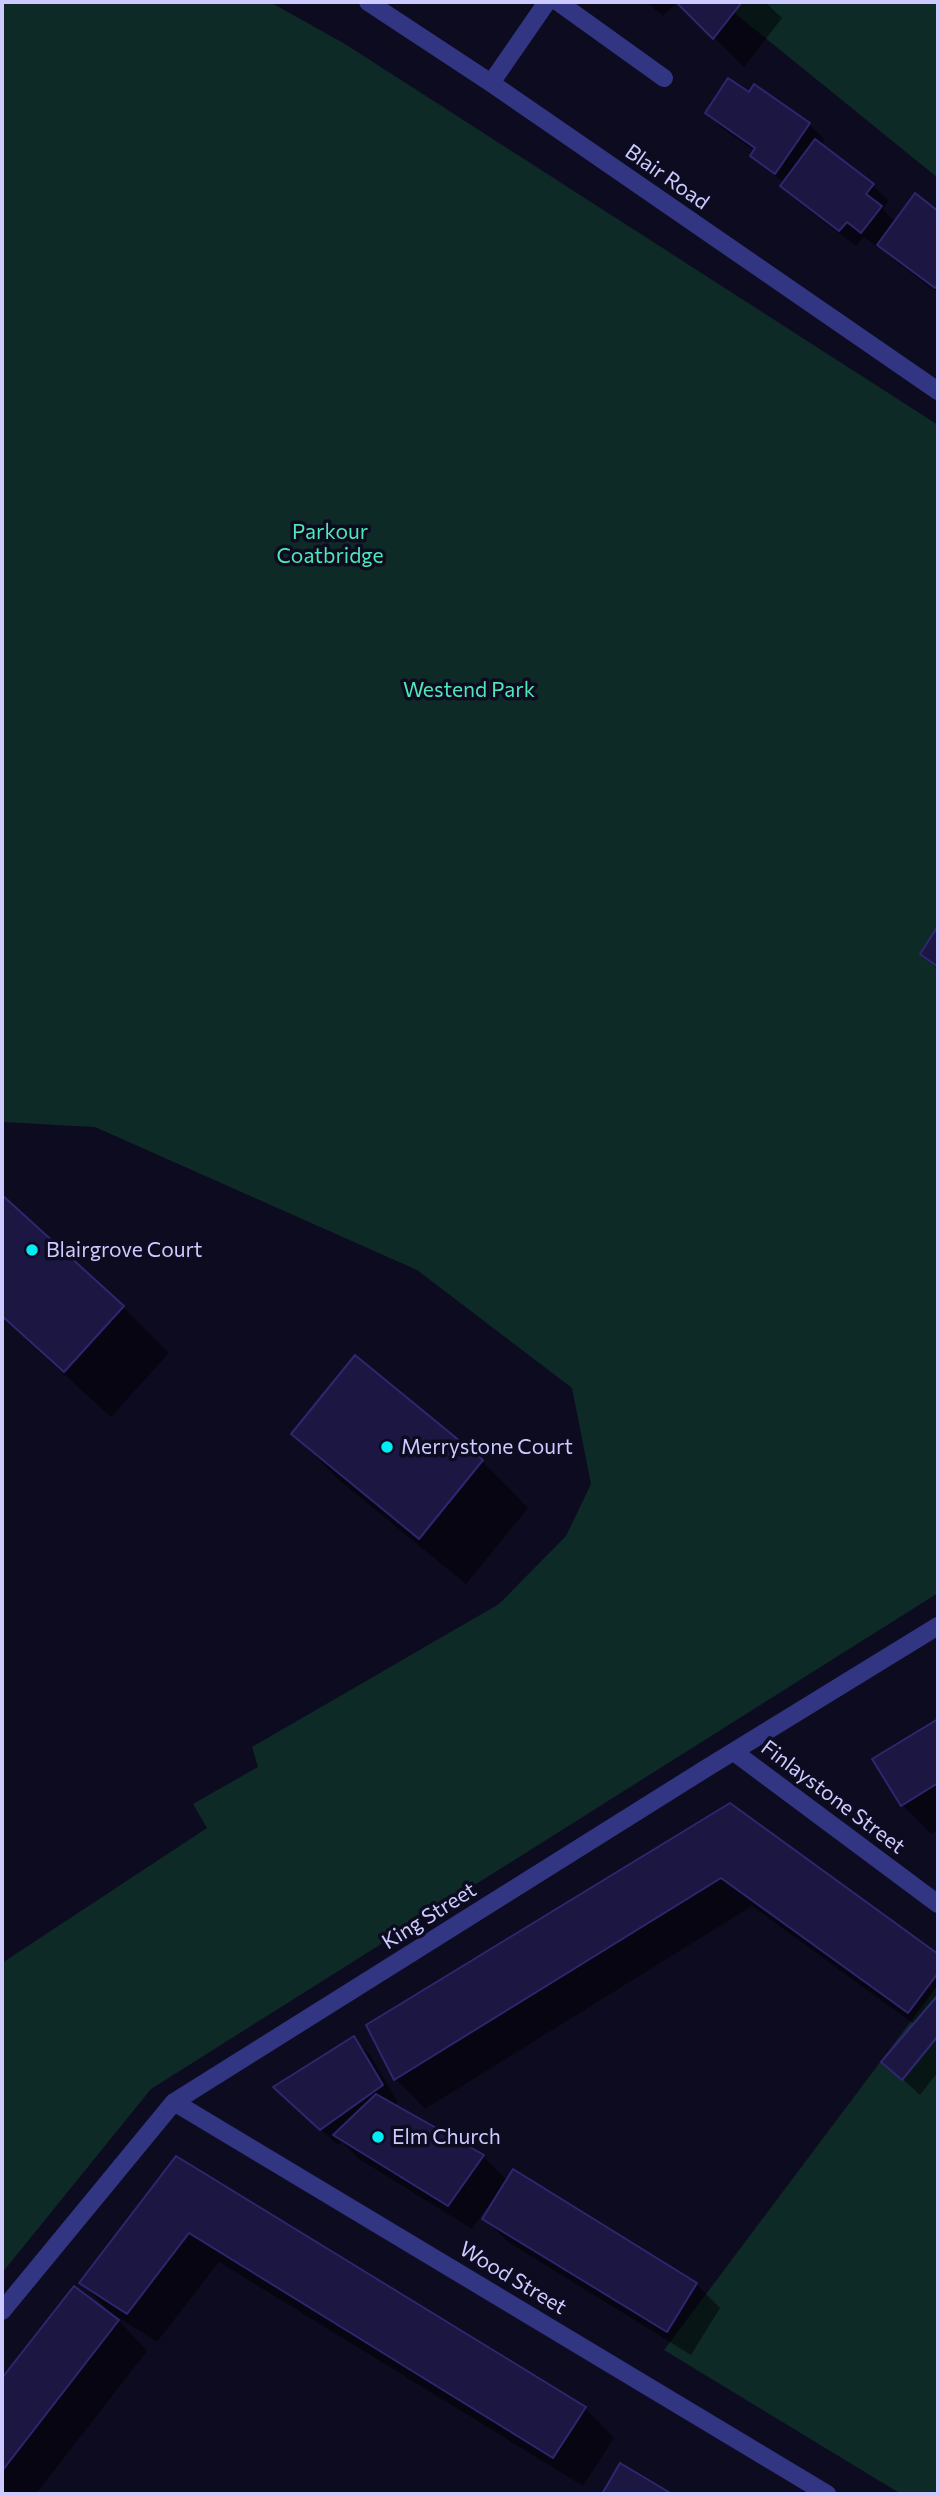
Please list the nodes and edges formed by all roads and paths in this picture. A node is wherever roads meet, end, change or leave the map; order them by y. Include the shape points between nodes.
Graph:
1 (368, 2) edge
2 (547, 2) edge
3 (558, 2) edge
4 (664, 78) dead end
5 (491, 83) junction
6 (938, 391) edge
7 (938, 1626) edge
8 (734, 1752) junction
9 (938, 1904) edge
10 (174, 2102) junction
11 (2, 2311) edge
12 (827, 2494) edge

1 - 5 street, Blair Road
2 - 5 street
3 - 4 street
5 - 6 street, Blair Road
7 - 8 street, King Street
8 - 9 street, Finlaystone Street
8 - 10 street, King Street
10 - 11 street, King Street
10 - 12 street, Wood Street

